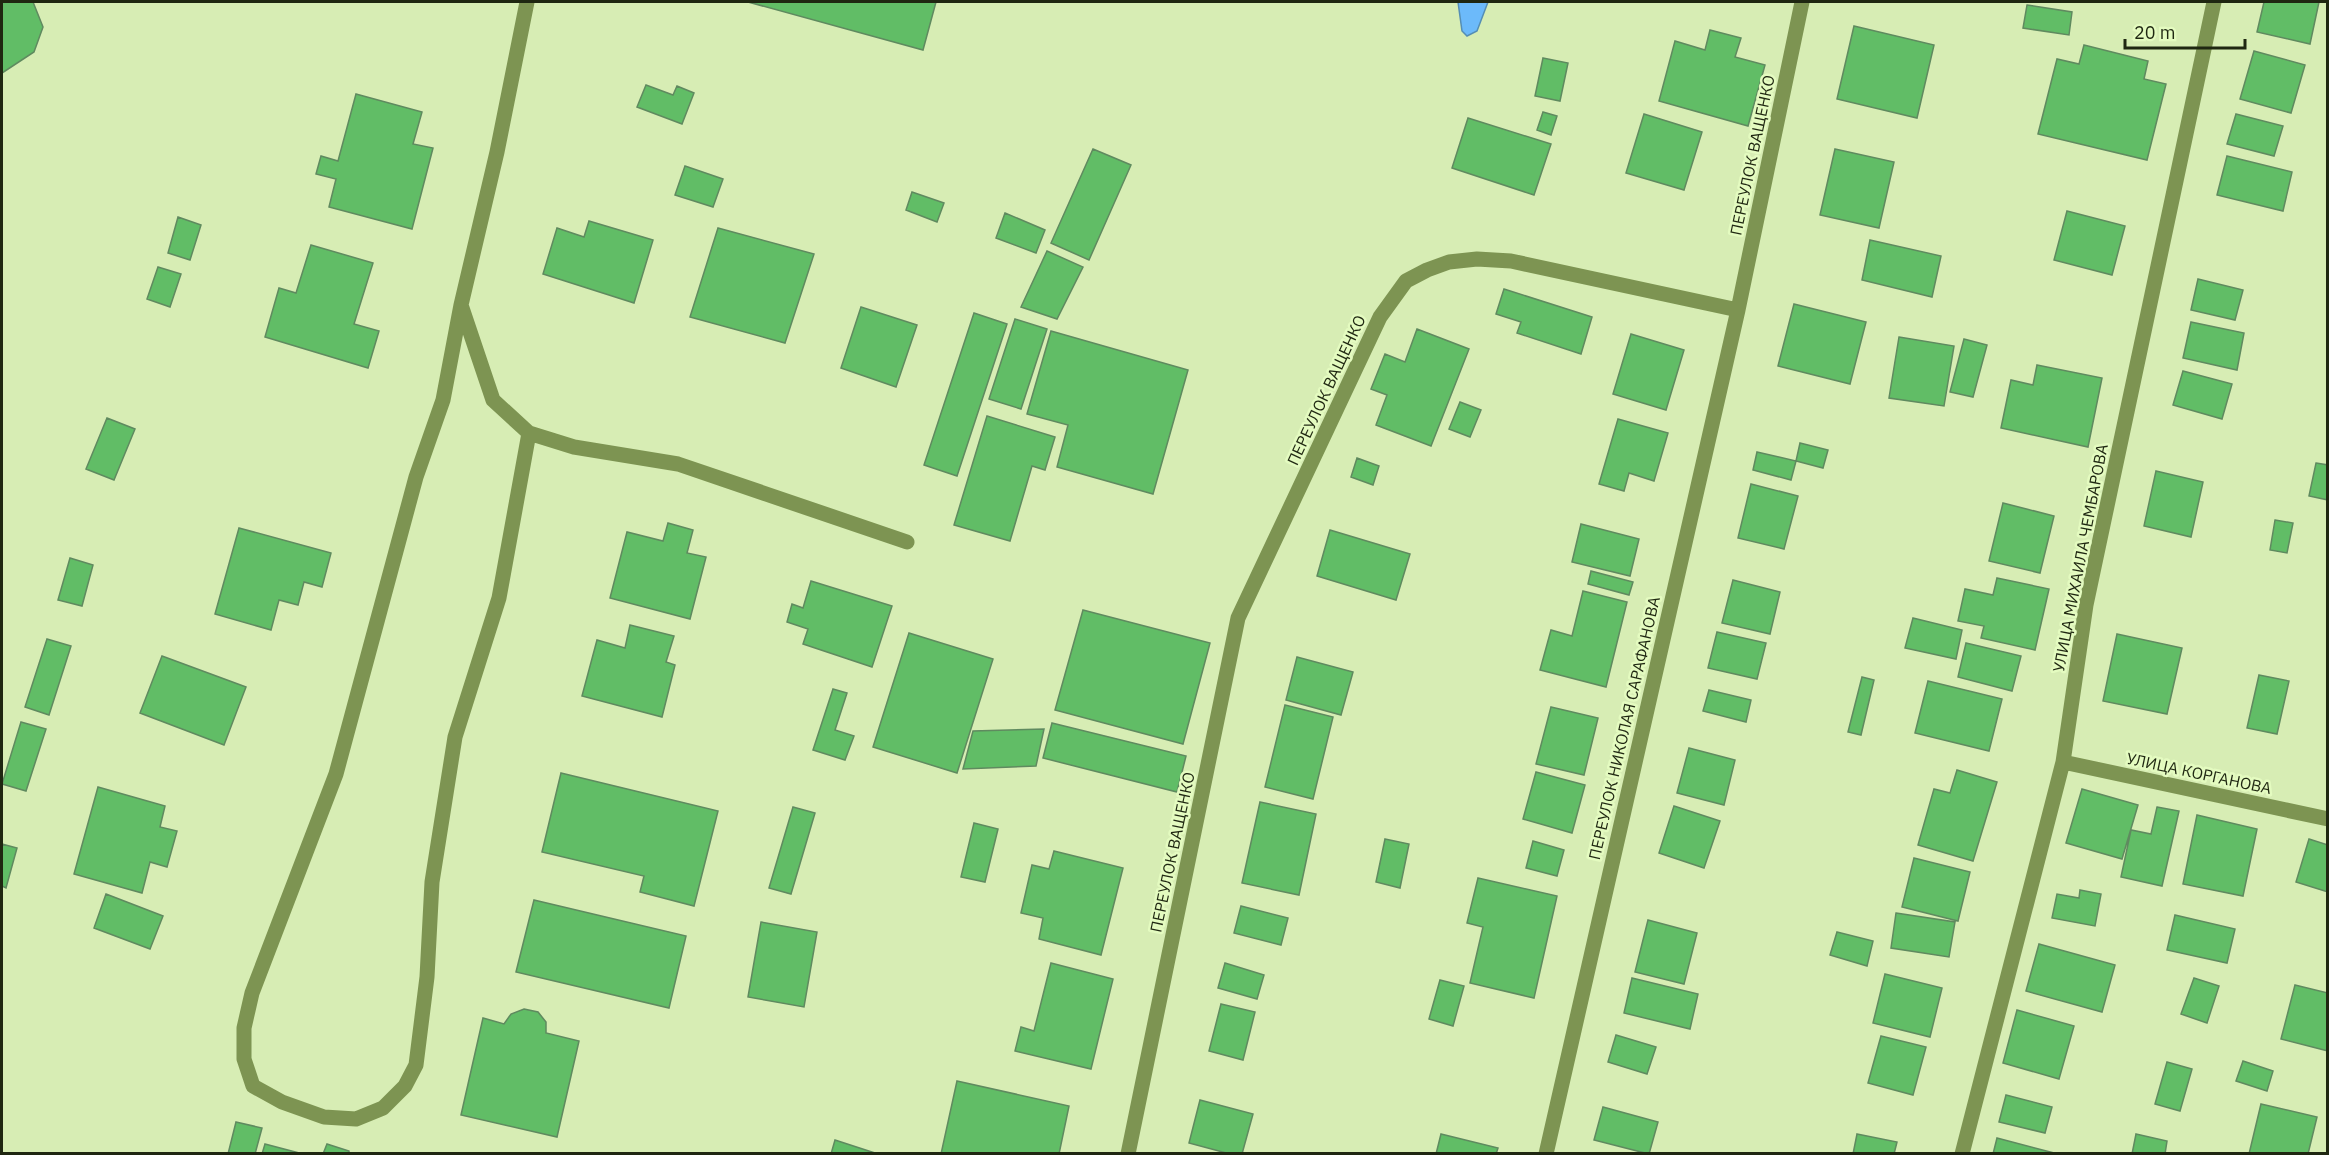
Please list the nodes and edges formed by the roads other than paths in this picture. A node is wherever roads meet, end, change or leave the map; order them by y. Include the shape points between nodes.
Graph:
1 (527, 2) edge
2 (1802, 2) edge
3 (2214, 2) edge
4 (461, 305) junction
5 (1738, 310) junction
6 (529, 433) junction
7 (907, 542) dead end
8 (2063, 762) junction
9 (2328, 819) edge
10 (1128, 1154) edge
11 (1546, 1154) edge
12 (1962, 1154) edge

1 - 4 street
2 - 5 street, ПЕРЕУЛОК ВАЩЕНКО
3 - 8 street, УЛИЦА МИХАИЛА ЧЕМБАРОВА via 2086,605
4 - 6 street via 493,400
4 - 6 street via 444,400 416,477 336,774 252,993 244,1028 244,1059 253,1086 282,1102 324,1117 356,1119 383,1108 405,1086 416,1065 427,977 432,882 455,737 499,597
5 - 10 street, ПЕРЕУЛОК ВАЩЕНКО via 1511,261 1449,262 1406,281 1399,290 1380,317 1238,618
5 - 11 street, ПЕРЕУЛОК НИКОЛАЯ САРАФАНОВА
6 - 7 street via 574,447 678,464
8 - 9 street, УЛИЦА КОРГАНОВА
8 - 12 street, УЛИЦА МИХАИЛА ЧЕМБАРОВА

